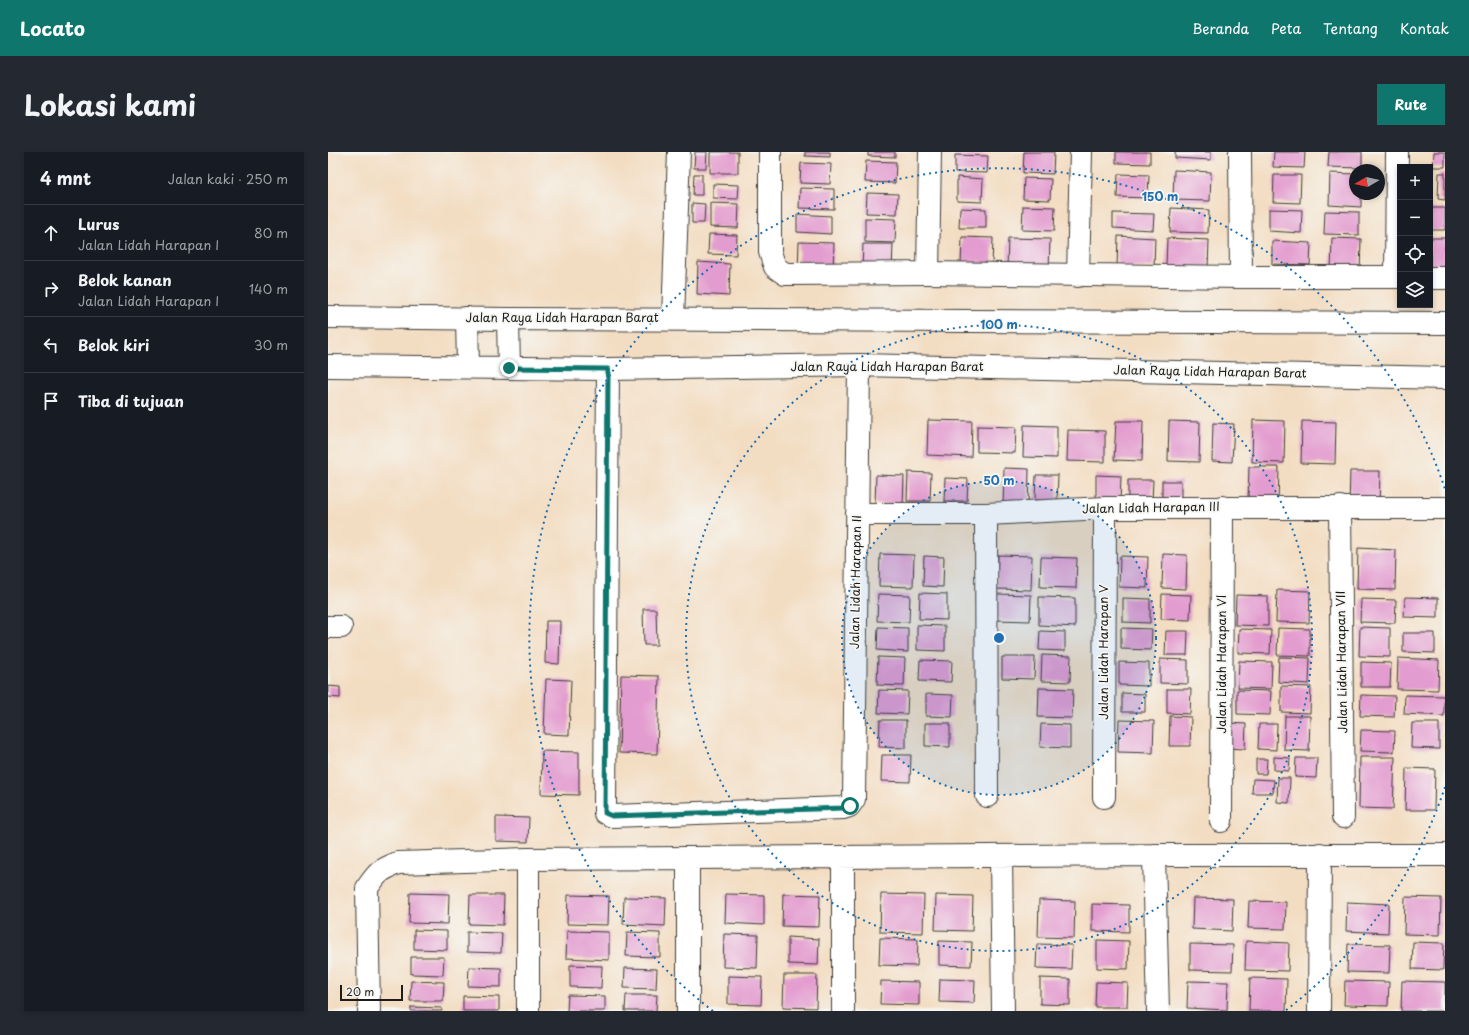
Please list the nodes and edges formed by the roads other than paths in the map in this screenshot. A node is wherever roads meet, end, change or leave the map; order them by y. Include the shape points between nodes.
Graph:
1 (679, 152) edge
2 (770, 152) edge
3 (930, 152) edge
4 (1081, 152) edge
5 (1240, 152) edge
6 (1397, 152) edge
7 (1398, 272) edge
8 (928, 273) junction
9 (1078, 276) junction
10 (1241, 277) junction
11 (1397, 277) edge
12 (1433, 278) edge
13 (1445, 278) edge
14 (328, 317) edge
15 (467, 318) junction
16 (508, 319) junction
17 (672, 319) junction
18 (1445, 323) edge
19 (859, 365) junction
20 (328, 366) edge
21 (468, 366) junction
22 (509, 368) junction
23 (608, 369) junction
24 (1445, 378) edge
25 (1222, 507) junction
26 (1340, 507) junction
27 (1105, 508) junction
28 (1445, 508) edge
29 (857, 514) junction
30 (986, 514) junction
31 (987, 796) dead end
32 (1104, 797) dead end
33 (1344, 817) dead end
34 (1221, 821) dead end
35 (1320, 854) junction
36 (1154, 855) junction
37 (1445, 855) edge
38 (1001, 856) junction
39 (843, 857) junction
40 (688, 858) junction
41 (528, 859) junction
42 (369, 1011) edge
43 (528, 1011) edge
44 (688, 1011) edge
45 (842, 1011) edge
46 (1003, 1011) edge
47 (1158, 1011) edge
48 (1319, 1011) edge

1 - 17 street
2 - 8 street via 770,252 775,266 785,274
3 - 8 street
4 - 9 street
5 - 10 street
6 - 7 street
8 - 9 street
9 - 10 street
10 - 11 street
12 - 13 street
14 - 15 street, Jalan Raya Lidah Harapan Barat
15 - 16 street, Jalan Raya Lidah Harapan Barat
15 - 21 street
16 - 17 street, Jalan Raya Lidah Harapan Barat
16 - 22 street
17 - 18 street, Jalan Raya Lidah Harapan Barat
19 - 23 street, Jalan Raya Lidah Harapan Barat
19 - 24 street, Jalan Raya Lidah Harapan Barat
19 - 29 street, Jalan Lidah Harapan II
20 - 21 street, Jalan Raya Lidah Harapan Barat
21 - 22 street, Jalan Raya Lidah Harapan Barat
22 - 23 street, Jalan Raya Lidah Harapan Barat
23 - 29 street, Jalan Lidah Harapan II via 605,813 612,816 850,806 854,799
25 - 26 street, Jalan Lidah Harapan III
25 - 27 street, Jalan Lidah Harapan III
25 - 34 street, Jalan Lidah Harapan VI
26 - 28 street, Jalan Lidah Harapan III
26 - 33 street, Jalan Lidah Harapan VII
27 - 30 street, Jalan Lidah Harapan III
27 - 32 street, Jalan Lidah Harapan V
29 - 30 street, Jalan Lidah Harapan III
30 - 31 street
35 - 36 street
35 - 37 street
35 - 48 street
36 - 38 street
36 - 47 street
38 - 39 street
38 - 46 street
39 - 40 street
39 - 45 street
40 - 41 street
40 - 44 street
41 - 42 street via 398,863 377,873 368,888
41 - 43 street

